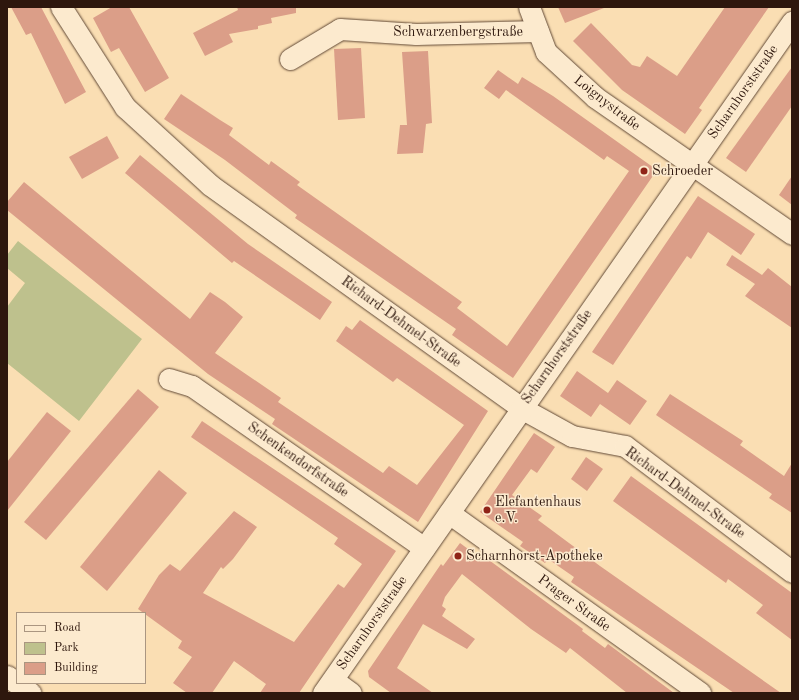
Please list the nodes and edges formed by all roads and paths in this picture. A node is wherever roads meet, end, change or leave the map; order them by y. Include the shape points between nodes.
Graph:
1 (61, 7) edge
2 (529, 7) edge
3 (792, 22) edge
4 (538, 31) junction
5 (290, 59) dead end
6 (691, 165) junction
7 (792, 234) edge
8 (169, 379) dead end
9 (522, 408) junction
10 (449, 513) junction
11 (424, 548) junction
12 (792, 572) edge
13 (7, 676) edge
14 (16, 683) edge
15 (18, 684) edge
16 (328, 687) edge
17 (30, 693) edge
18 (351, 693) edge
19 (700, 693) edge

1 - 9 street, Richard-Dehmel-Straße via 125,107 210,185
2 - 4 street, Loignystraße
3 - 6 street, Scharnhorststraße
4 - 5 street, Schwarzenbergstraße via 416,34 340,29
4 - 6 street, Loignystraße via 546,52 595,98
6 - 7 street, Loignystraße
6 - 9 street, Scharnhorststraße
8 - 11 street, Schenkendorfstraße via 192,386
9 - 10 street, Scharnhorststraße
9 - 12 street, Richard-Dehmel-Straße via 572,436 625,446
10 - 11 street, Scharnhorststraße
10 - 19 street, Prager Straße
11 - 16 street, Scharnhorststraße
13 - 14 street
15 - 17 street
16 - 18 street

